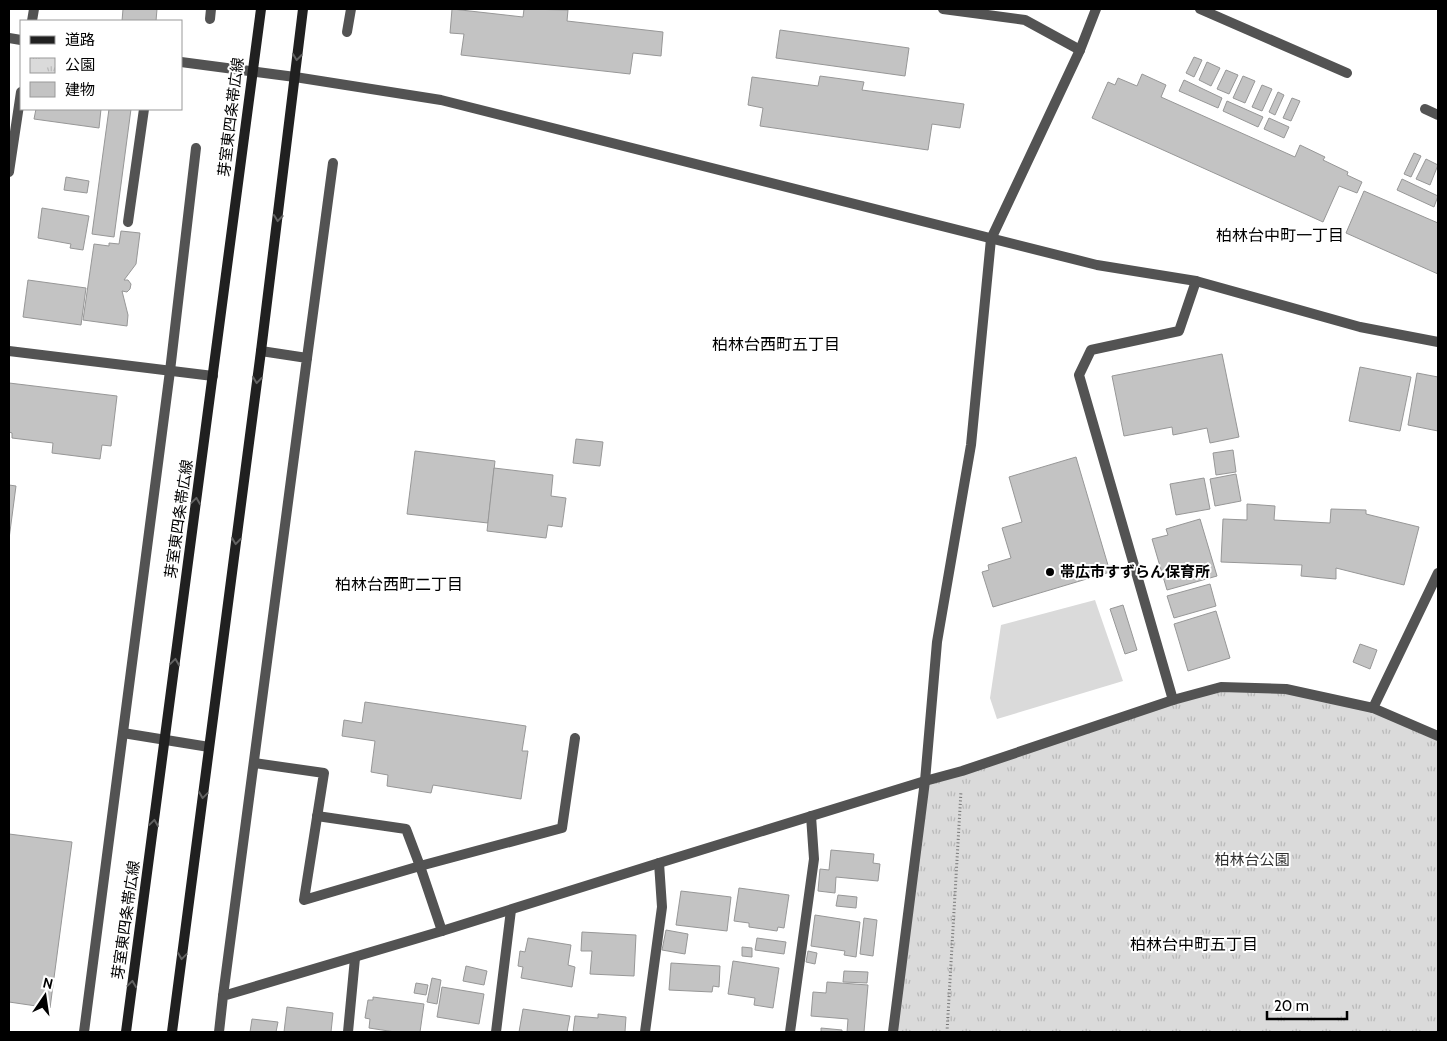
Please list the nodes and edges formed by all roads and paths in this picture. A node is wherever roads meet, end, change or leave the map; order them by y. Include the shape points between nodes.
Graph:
1 (261, 9) edge
2 (303, 9) edge
3 (350, 9) edge
4 (943, 9) edge
5 (1096, 9) edge
6 (1200, 9) edge
7 (348, 32) dead end
8 (1080, 50) junction
9 (182, 62) edge
10 (252, 72) junction
11 (1347, 73) dead end
12 (295, 77) junction
13 (20, 99) edge
14 (1425, 109) dead end
15 (144, 110) edge
16 (1438, 115) edge
17 (196, 148) dead end
18 (334, 163) dead end
19 (9, 172) edge
20 (128, 222) dead end
21 (991, 239) junction
22 (1196, 281) junction
23 (1438, 342) edge
24 (9, 351) edge
25 (261, 352) junction
26 (307, 358) junction
27 (170, 371) junction
28 (213, 376) junction
29 (1438, 574) edge
30 (1173, 700) junction
31 (1373, 708) junction
32 (123, 733) junction
33 (1438, 736) edge
34 (575, 738) dead end
35 (164, 740) junction
36 (209, 747) junction
37 (254, 763) junction
38 (962, 771) junction
39 (925, 781) junction
40 (318, 816) junction
41 (811, 816) junction
42 (659, 863) junction
43 (420, 866) junction
44 (511, 910) junction
45 (442, 931) junction
46 (355, 958) junction
47 (224, 996) junction
48 (84, 1032) edge
49 (126, 1032) edge
50 (172, 1032) edge
51 (219, 1032) edge
52 (348, 1032) edge
53 (496, 1032) edge
54 (646, 1032) edge
55 (790, 1032) edge
56 (894, 1032) edge
57 (947, 1032) edge

1 - 10 main road, 芽室東四条帯広線
2 -> 12 main road
3 - 7 street
4 - 8 street via 1025,20
5 - 8 street
6 - 11 street
8 - 21 street
9 - 10 street
10 - 12 street
10 - 28 main road, 芽室東四条帯広線
12 - 21 street via 441,100
12 -> 25 main road
13 - 19 street
14 - 16 street
15 - 20 street
17 - 27 street
18 - 26 street
21 - 22 street via 1097,265
21 - 39 street via 971,445 937,642
22 - 23 street via 1360,327
22 - 30 street via 1179,331 1091,350 1079,375
24 - 27 street
25 - 26 street
25 -> 36 main road
26 - 37 street
27 - 28 street
27 - 32 street
35 -> 28 main road, 芽室東四条帯広線
29 - 31 street
30 - 31 street via 1221,687 1286,689
30 - 38 street
31 - 33 street
32 - 35 street
32 - 48 street
34 - 43 street via 562,828
35 - 36 street
49 -> 35 main road, 芽室東四条帯広線
36 -> 50 main road
37 - 40 street via 324,773
37 - 47 street
38 - 39 street
38 - 57 path
39 - 41 street
39 - 56 street
40 - 43 street via 406,829
40 - 43 street via 304,900
41 - 42 street
41 - 55 street via 814,859
42 - 44 street
42 - 54 street via 662,907
43 - 45 street
44 - 45 street
44 - 53 street
45 - 46 street
46 - 47 street
46 - 52 street
47 - 51 street

